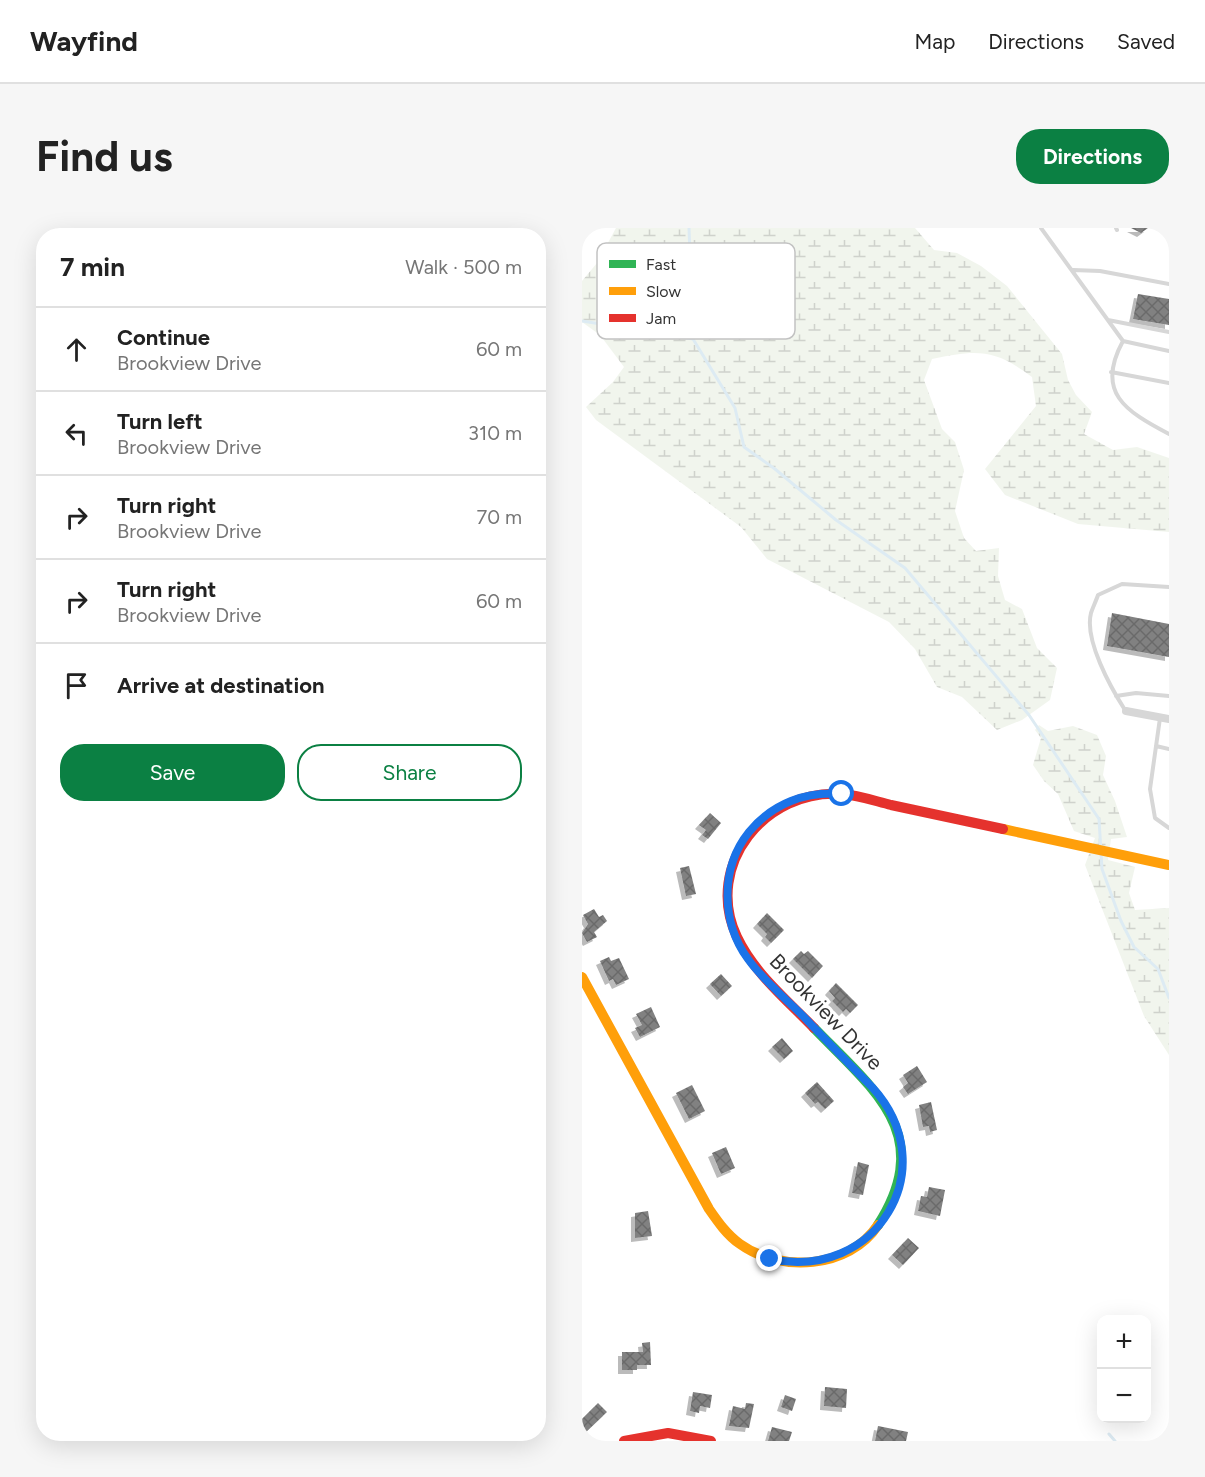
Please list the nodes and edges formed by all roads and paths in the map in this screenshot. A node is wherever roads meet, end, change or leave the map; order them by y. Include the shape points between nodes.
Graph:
1 (1041, 228) edge
2 (1072, 270) junction
3 (1169, 284) edge
4 (1108, 320) junction
5 (1169, 332) edge
6 (1123, 340) junction
7 (1169, 351) edge
8 (1111, 372) junction
9 (1169, 383) edge
10 (1169, 434) edge
11 (1169, 587) edge
12 (1116, 696) junction
13 (1169, 696) edge
14 (1126, 711) joint
15 (1165, 719) edge
16 (1156, 746) junction
17 (1169, 749) edge
18 (1169, 828) edge
19 (1169, 865) edge
20 (582, 977) edge
21 (624, 1441) edge
22 (711, 1441) edge

1 - 2 lane
2 - 3 lane via 1100,271
2 - 4 lane
4 - 5 lane
4 - 6 lane
6 - 7 lane
6 - 8 lane
8 - 9 lane
8 - 10 lane via 1114,393 1120,400
11 - 12 lane via 1122,584 1098,595 1090,615 1093,640
12 - 13 lane
12 - 14 lane
14 - 15 street
15 - 16 lane
16 - 17 lane
16 - 18 lane via 1150,789 1155,818
19 - 20 street, Brookview Drive via 831,793 799,797 779,806 747,835 736,853 728,885 730,917 741,947 753,965 881,1098 894,1119 902,1145 898,1191 886,1217 856,1246 818,1262 770,1259 745,1248 723,1229
21 - 22 street via 669,1432

